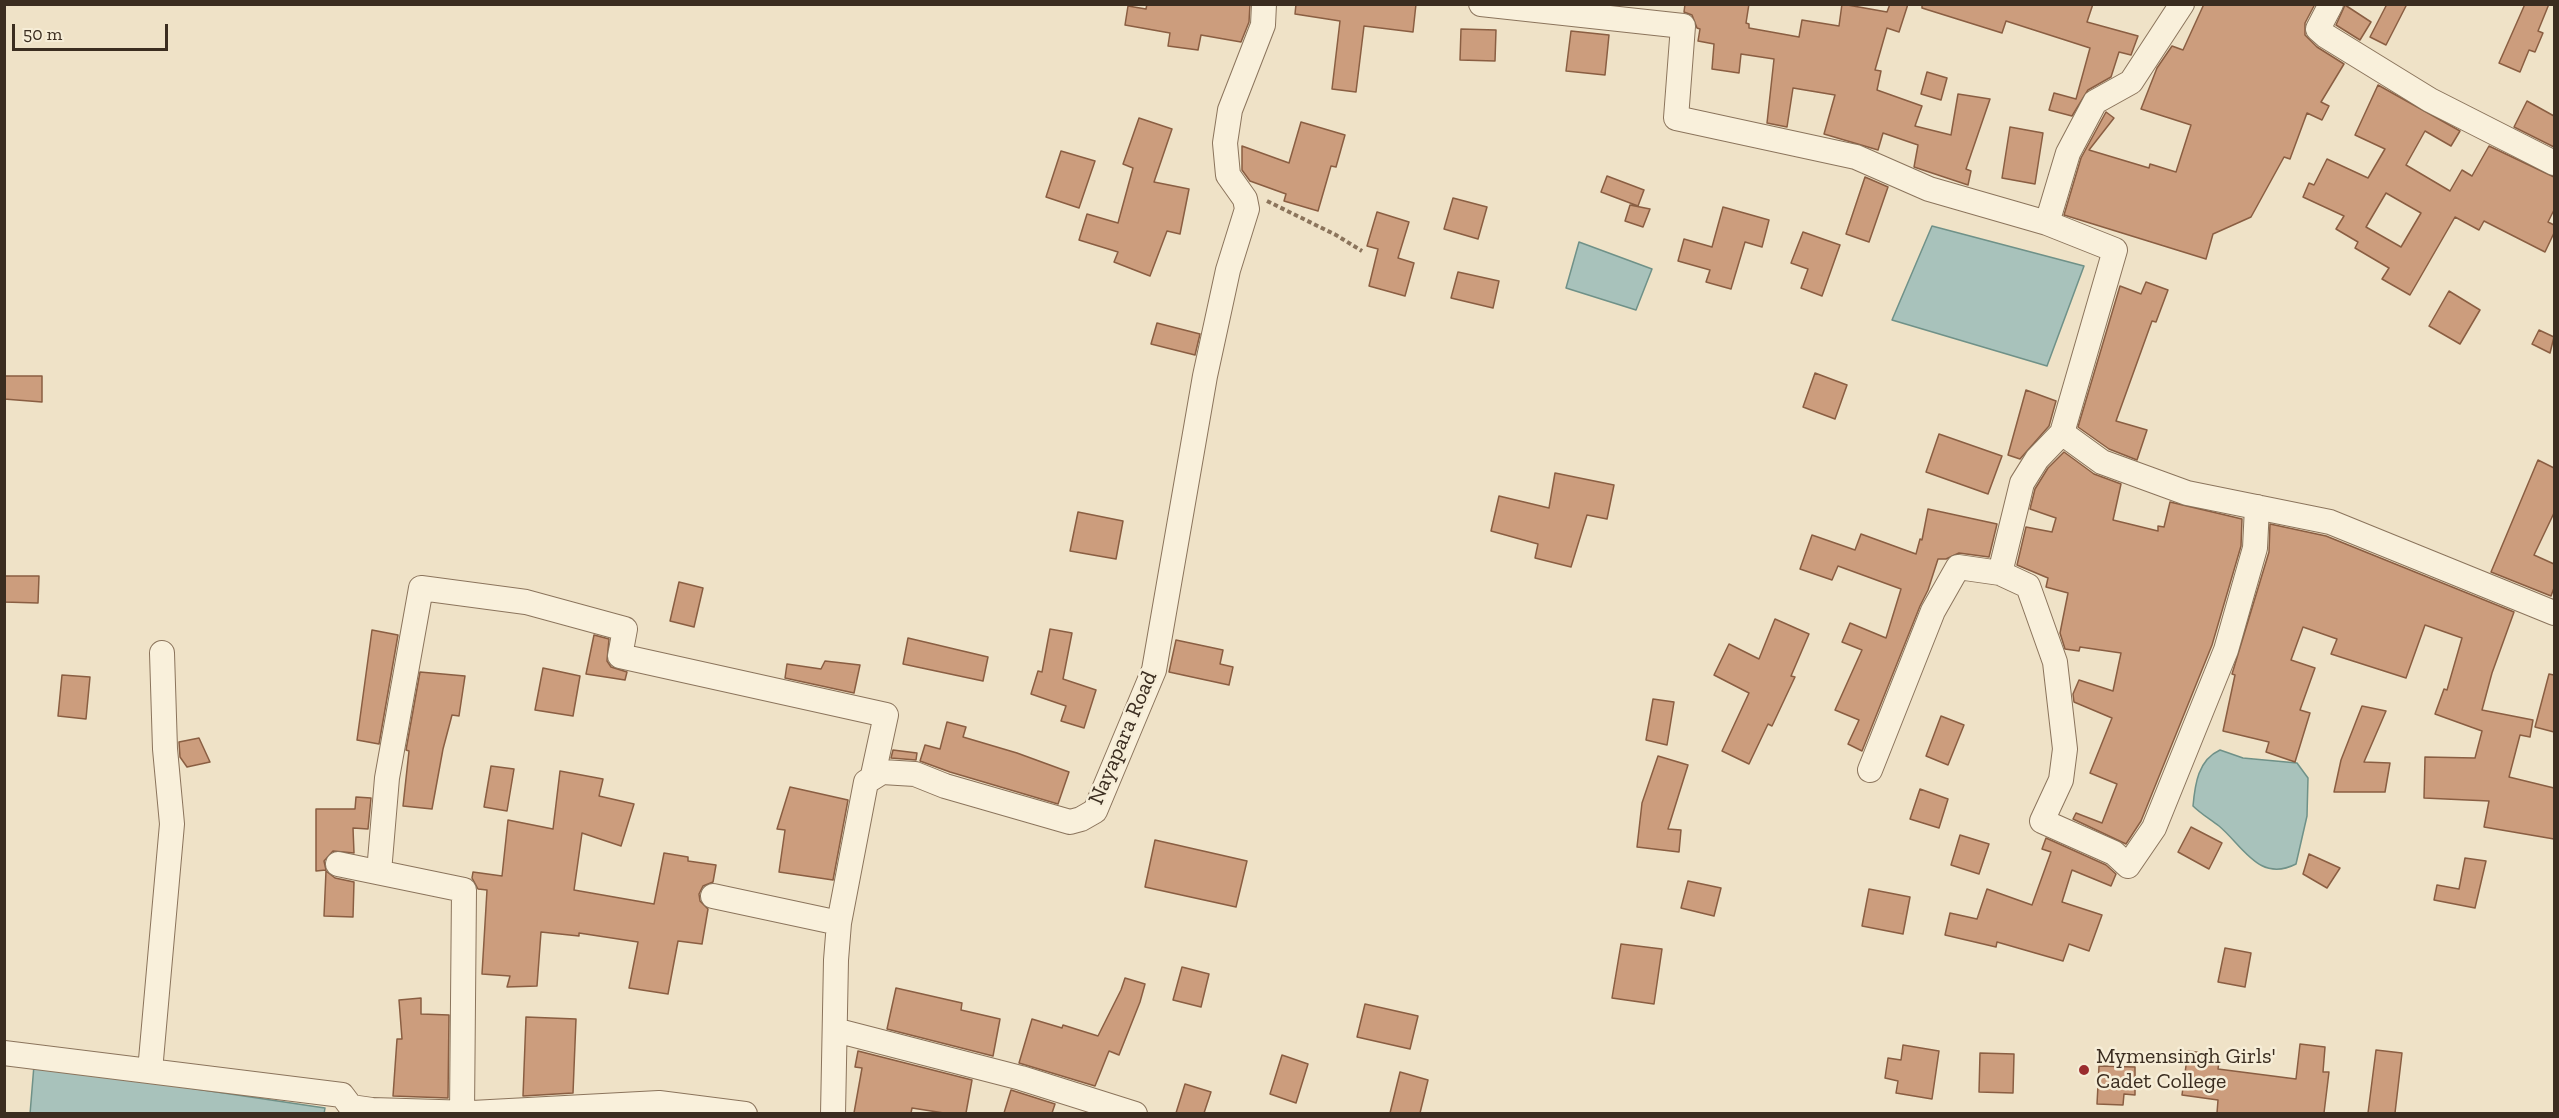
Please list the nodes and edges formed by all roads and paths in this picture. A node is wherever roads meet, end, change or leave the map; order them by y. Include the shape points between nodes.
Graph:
1 (1264, 4) edge
2 (1481, 4) edge
3 (2182, 4) edge
4 (2331, 4) edge
5 (1571, 10) edge
6 (2554, 163) edge
7 (1256, 204) junction
8 (2046, 223) junction
9 (1362, 251) dead end
10 (2062, 433) junction
11 (2257, 507) junction
12 (2000, 573) junction
13 (2554, 613) edge
14 (162, 653) dead end
15 (1870, 770) dead end
16 (873, 775) junction
17 (338, 864) dead end
18 (379, 872) junction
19 (713, 896) dead end
20 (839, 923) junction
21 (835, 1030) junction
22 (4, 1053) edge
23 (150, 1071) junction
24 (340, 1104) edge
25 (456, 1113) edge
26 (742, 1113) edge
27 (833, 1113) edge
28 (1135, 1113) edge

1 - 7 street via 1263,25 1230,110 1225,143 1228,175 1245,199
2 - 5 street
3 - 8 street via 2131,82 2095,102 2067,153
4 - 6 street via 2318,29 2326,36 2430,100
5 - 8 street via 1683,26 1676,118 1856,157 1929,189
7 - 9 path via 1336,235
7 - 16 street, Nayapara Road via 1228,270 1205,376 1154,670 1095,811 1070,822 915,774
8 - 10 street via 2115,249
10 - 11 street via 2102,462 2187,493
10 - 12 street via 2037,459 2022,483
11 - 12 street via 2255,548 2226,650 2154,828 2128,867 2114,853 2042,821 2061,780 2065,759 2055,663 2028,586
11 - 13 street via 2330,522
12 - 15 street via 1958,567 1933,611
14 - 23 street via 172,824
16 - 18 street via 886,715 620,656 625,630 526,602 421,588 387,778
16 - 20 street via 866,782 861,803
17 - 18 street
18 - 25 street via 464,890
19 - 20 street
20 - 21 street
21 - 27 street
21 - 28 street via 1021,1078
22 - 23 street
23 - 24 street
24 - 25 street via 372,1110
25 - 26 street via 658,1103

